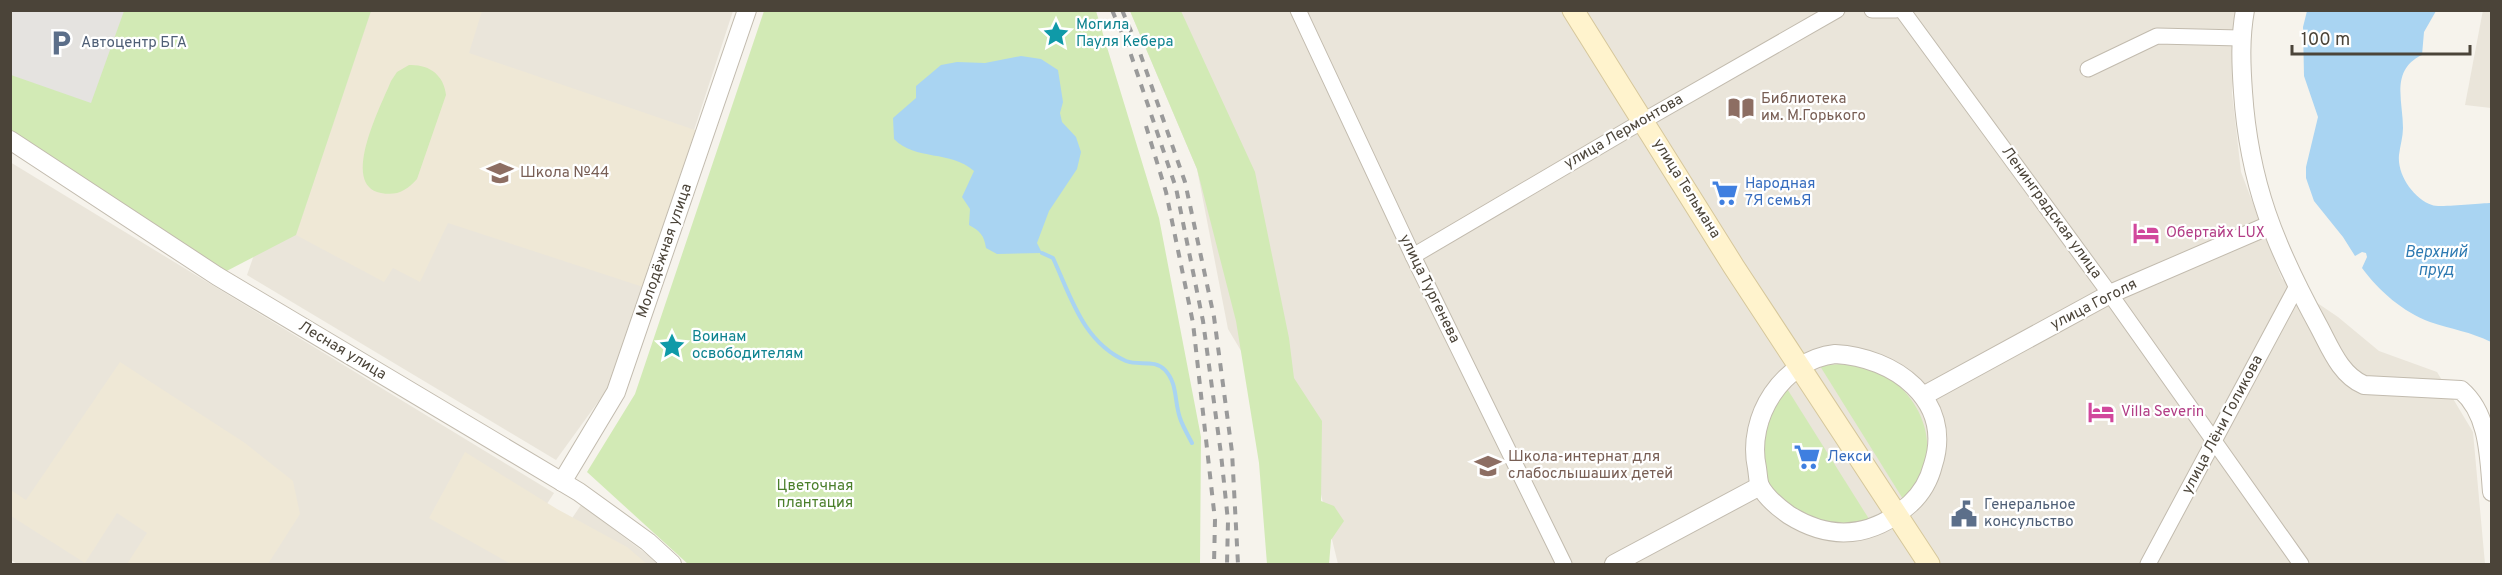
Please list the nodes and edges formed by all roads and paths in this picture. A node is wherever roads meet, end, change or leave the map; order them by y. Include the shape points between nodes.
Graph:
1 (747, 10) edge
2 (1298, 10) edge
3 (1573, 10) edge
4 (1837, 10) edge
5 (1872, 10) edge
6 (1896, 10) edge
7 (1902, 10) edge
8 (2245, 10) edge
9 (2240, 38) junction
10 (2088, 69) dead end
11 (1642, 121) junction
12 (10, 141) edge
13 (2270, 225) junction
14 (1413, 256) junction
15 (2297, 286) junction
16 (2110, 294) junction
17 (1800, 367) junction
18 (1923, 396) junction
19 (2214, 441) junction
20 (562, 482) junction
21 (1760, 486) junction
22 (2492, 492) edge
23 (1897, 515) junction
24 (672, 564) edge
25 (1564, 564) edge
26 (1614, 564) edge
27 (1929, 564) edge
28 (2148, 564) edge
29 (2301, 564) edge

1 - 20 street, Молодёжная улица via 616,392
2 - 14 street, улица Тургенева
3 - 11 main road, улица Тельмана
4 - 11 street, улица Лермонтова
5 - 6 street
7 - 16 street, Ленинградская улица
8 - 9 street
9 - 10 street via 2157,36
9 - 13 street via 2247,138
11 - 14 street, улица Лермонтова
11 - 17 main road, улица Тельмана
12 - 20 street, Лесная улица via 217,276
13 - 15 street
13 - 16 street, улица Гоголя
14 - 25 street, улица Тургенева
15 - 19 street, улица Лёни Голикова
15 - 22 street via 2338,362 2354,381 2364,385 2461,390 2471,399 2486,438
16 - 18 street, улица Гоголя
16 - 19 street, Ленинградская улица
17 - 18 street via 1826,355 1862,357 1901,375
17 - 21 street via 1779,386 1758,422 1755,459
17 - 23 main road, улица Тельмана
18 - 23 street via 1935,423 1938,446 1920,495
19 - 28 street, улица Лёни Голикова
19 - 29 street, Ленинградская улица
20 - 24 street, Лесная улица via 615,516
21 - 23 street via 1782,510 1802,523 1826,531 1842,534 1869,528
21 - 26 street
23 - 27 main road, улица Тельмана

